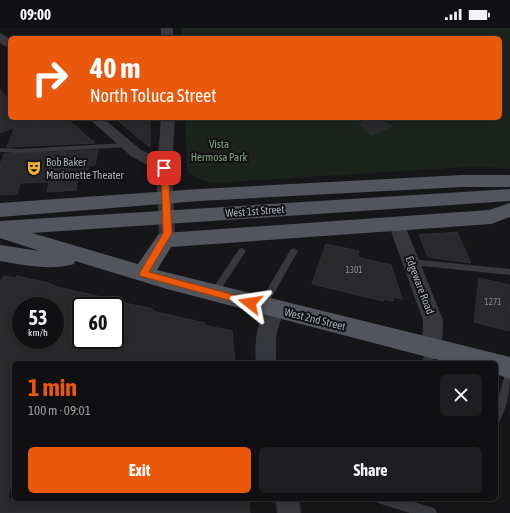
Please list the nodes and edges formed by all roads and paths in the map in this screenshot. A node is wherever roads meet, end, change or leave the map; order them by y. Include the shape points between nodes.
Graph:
1 (0, 37) edge
2 (8, 43) edge
3 (97, 120) edge
4 (168, 120) edge
5 (126, 145) junction
6 (0, 150) edge
7 (164, 168) junction
8 (510, 181) edge
9 (510, 195) edge
10 (166, 198) junction
11 (0, 210) edge
12 (510, 210) edge
13 (396, 222) junction
14 (0, 228) edge
15 (0, 232) edge
16 (165, 240) junction
17 (294, 250) dead end
18 (242, 251) dead end
19 (0, 253) edge
20 (94, 260) junction
21 (411, 262) junction
22 (510, 272) edge
23 (143, 274) junction
24 (214, 293) junction
25 (268, 308) junction
26 (430, 353) edge
27 (266, 361) edge
28 (478, 361) edge
29 (498, 365) edge
30 (510, 368) edge
31 (510, 374) edge
32 (498, 413) edge
33 (287, 501) edge
34 (389, 501) edge
35 (289, 513) edge
36 (431, 513) edge

1 - 2 street
3 - 5 street
4 - 7 street
5 - 6 lane
5 - 7 street
7 - 10 street
8 - 10 main road via 462,180
9 - 14 main road, West 1st Street
10 - 11 main road
10 - 16 street
12 - 13 main road via 491,217
13 - 16 main road
13 - 21 street, Edgeware Road
15 - 20 main road, West 2nd Street
16 - 23 main road
17 - 25 lane
18 - 24 lane
19 - 20 main road, West 2nd Street via 30,258
20 - 23 main road, West 2nd Street
21 - 22 lane
21 - 26 street, Edgeware Road via 433,320
23 - 24 main road, West 2nd Street
24 - 25 main road, West 2nd Street
25 - 26 main road, West 2nd Street
25 - 27 street via 264,342
26 - 28 main road, West 2nd Street
29 - 30 main road
31 - 32 lane
33 - 35 street
34 - 36 lane

